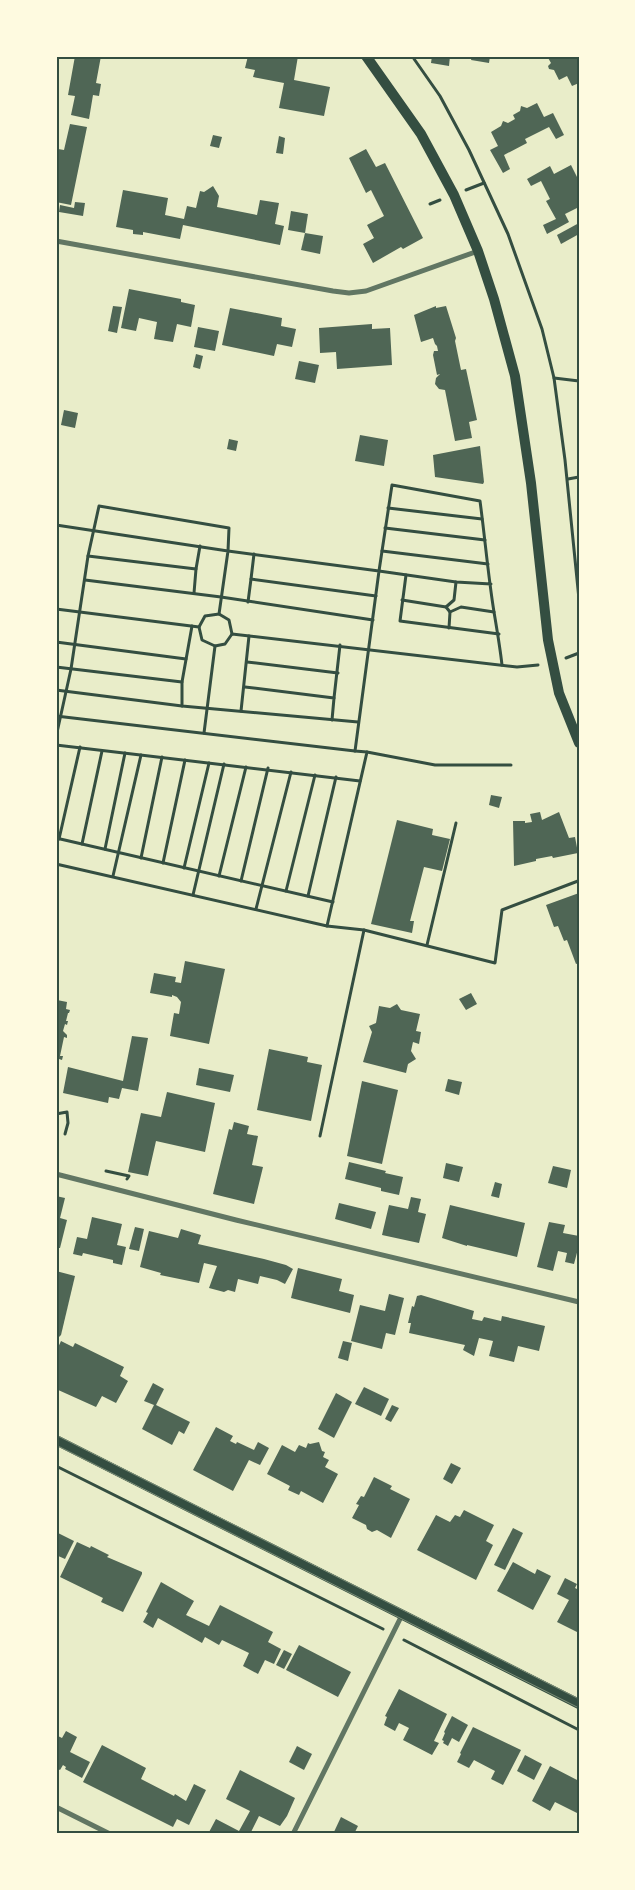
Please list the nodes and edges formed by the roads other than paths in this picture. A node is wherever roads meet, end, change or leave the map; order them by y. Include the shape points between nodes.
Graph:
1 (366, 56) edge
2 (56, 241) edge
3 (478, 251) junction
4 (579, 743) edge
5 (56, 1174) edge
6 (579, 1302) edge
7 (56, 1440) edge
8 (402, 1615) junction
9 (579, 1704) edge
10 (56, 1807) edge
11 (110, 1834) edge
12 (293, 1834) edge

1 - 3 main road via 431,151
2 - 3 street via 349,293 384,286
3 - 4 main road via 515,376 531,483 548,640 559,692
5 - 6 street
7 - 8 main road
8 - 9 main road
8 - 12 street
10 - 11 street

